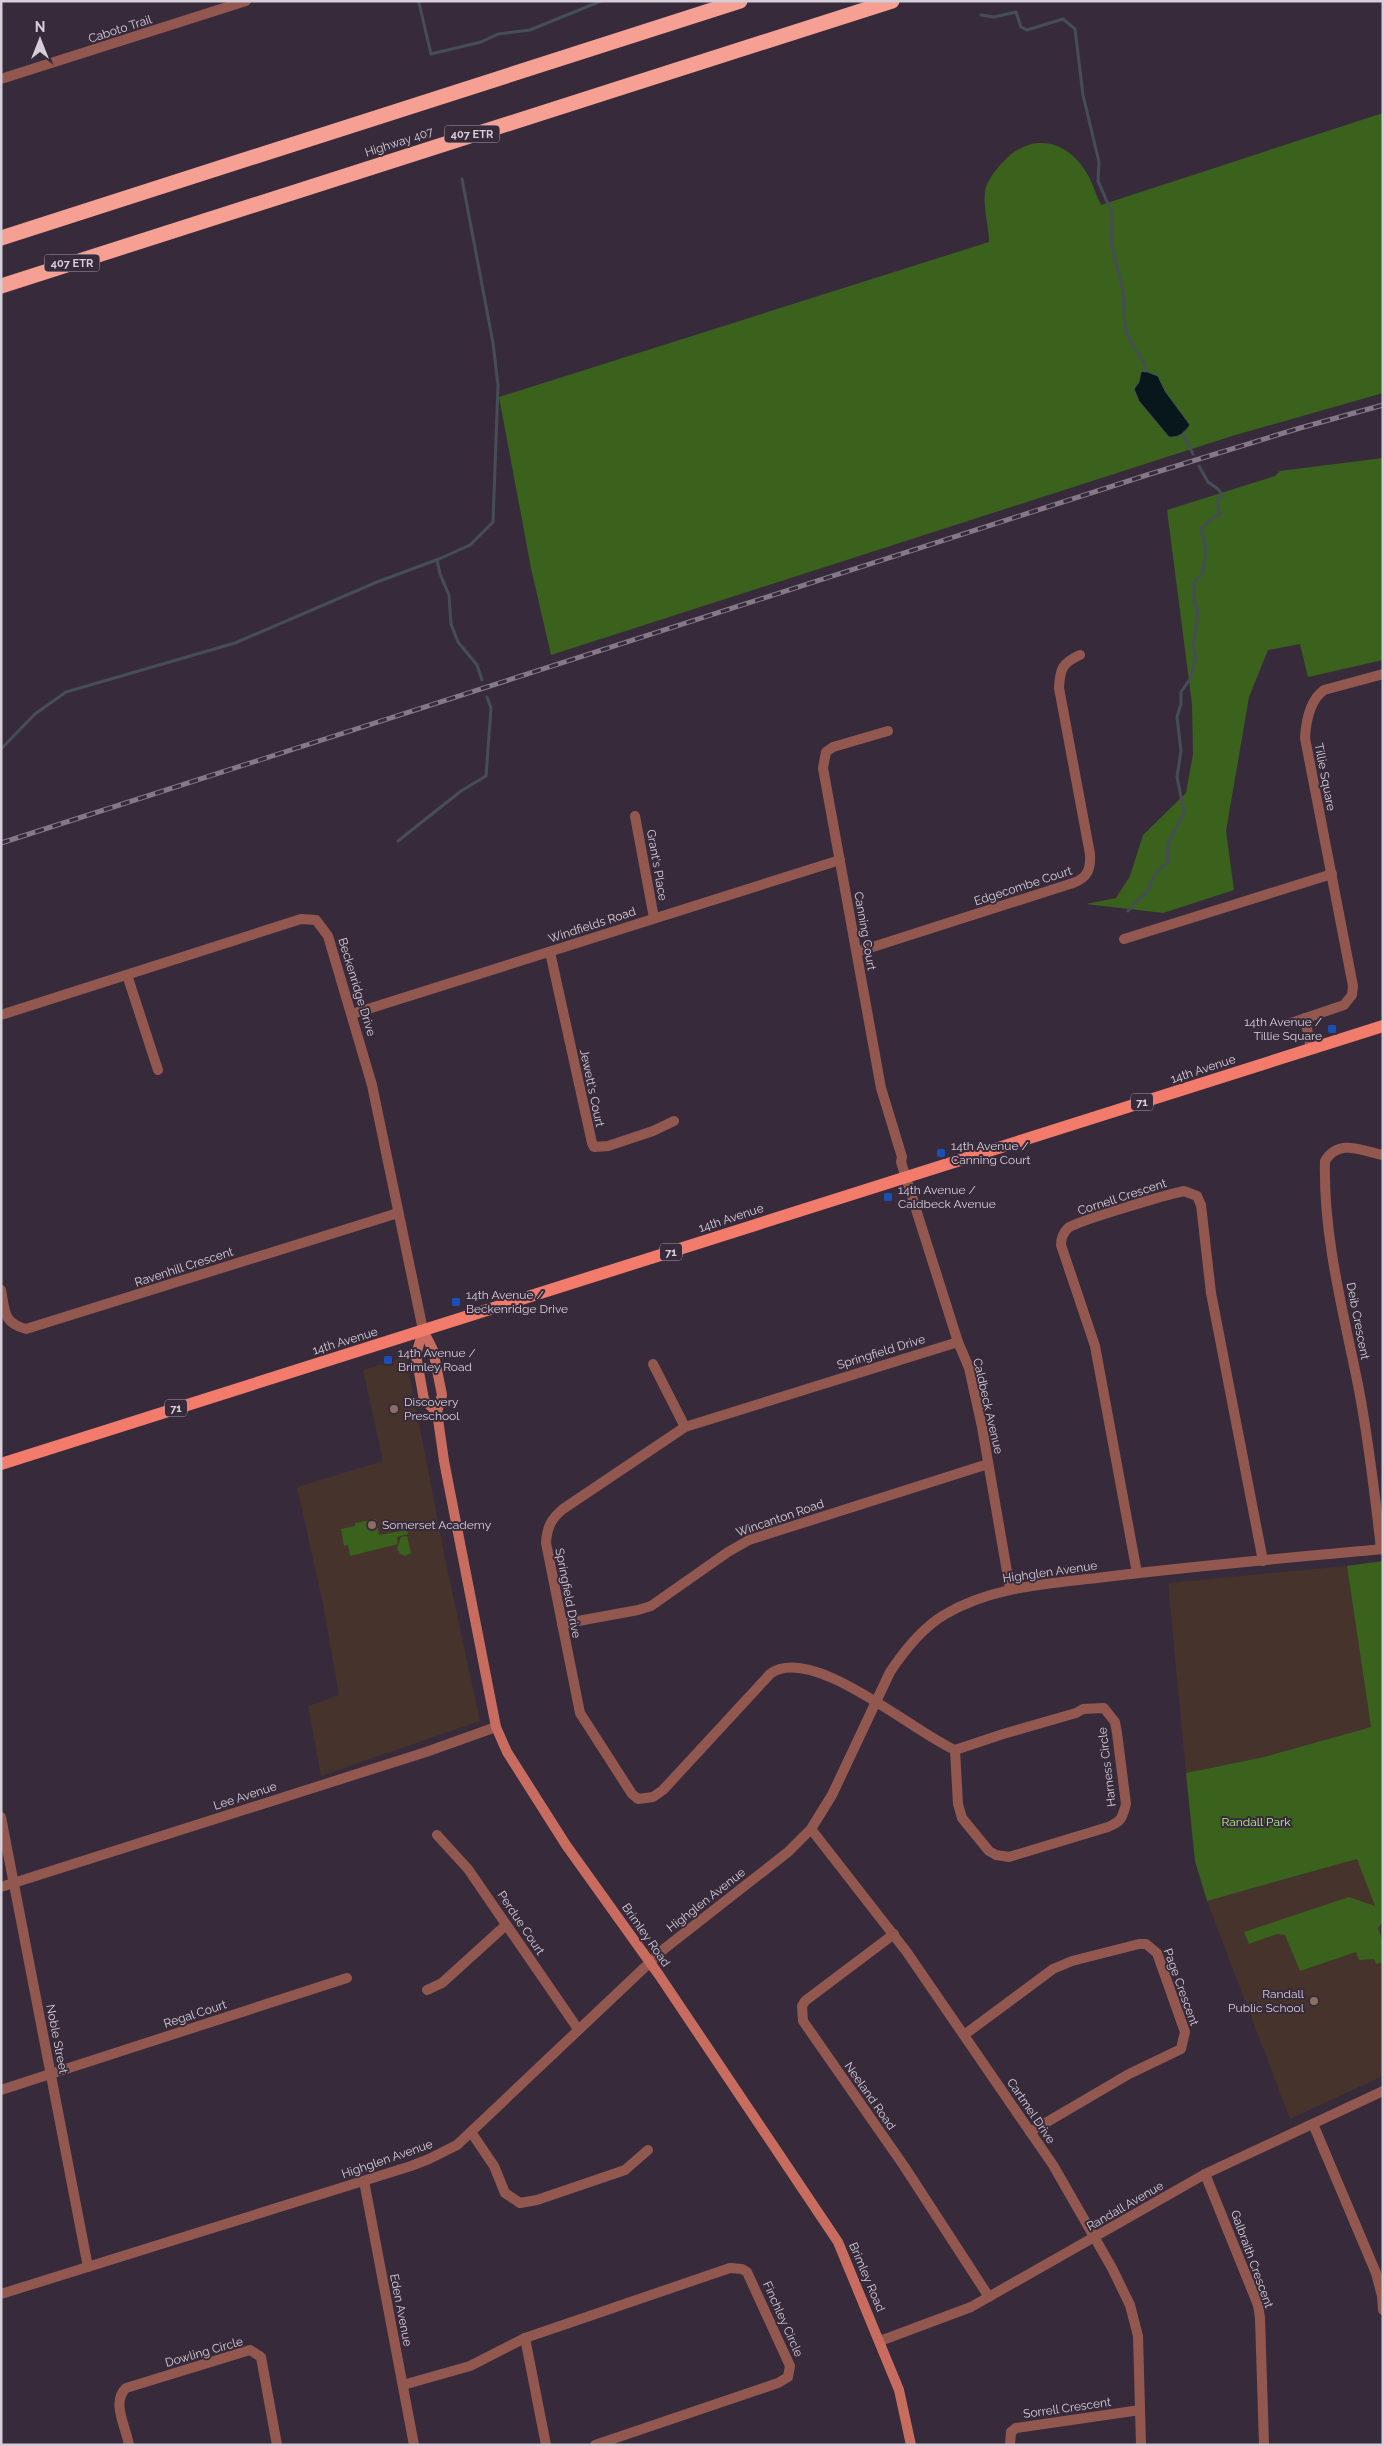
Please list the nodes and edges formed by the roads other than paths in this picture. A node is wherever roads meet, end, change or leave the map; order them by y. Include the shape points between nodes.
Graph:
1 (246, 1) edge
2 (740, 1) edge
3 (892, 1) edge
4 (212, 7) edge
5 (1, 79) edge
6 (1, 238) edge
7 (1, 286) edge
8 (1080, 655) dead end
9 (1383, 674) edge
10 (888, 731) dead end
11 (635, 816) dead end
12 (840, 860) junction
13 (1332, 874) junction
14 (654, 918) junction
15 (1124, 939) dead end
16 (550, 952) junction
17 (857, 952) junction
18 (127, 975) junction
19 (352, 1014) junction
20 (1, 1015) edge
21 (1305, 1018) junction
22 (1291, 1023) dead end
23 (1383, 1026) edge
24 (1311, 1049) junction
25 (158, 1070) dead end
26 (674, 1121) dead end
27 (1383, 1155) edge
28 (906, 1177) junction
29 (398, 1213) junction
30 (1, 1290) edge
31 (423, 1330) junction
32 (958, 1342) junction
33 (653, 1364) dead end
34 (436, 1412) junction
35 (685, 1427) junction
36 (1, 1464) edge
37 (988, 1464) junction
38 (1382, 1549) edge
39 (1263, 1561) junction
40 (1137, 1573) junction
41 (1010, 1589) junction
42 (562, 1624) junction
43 (876, 1702) junction
44 (496, 1728) junction
45 (955, 1750) junction
46 (1, 1816) edge
47 (811, 1829) junction
48 (437, 1835) dead end
49 (14, 1883) junction
50 (1, 1887) edge
51 (506, 1925) junction
52 (894, 1934) junction
53 (650, 1962) junction
54 (348, 1978) dead end
55 (427, 1990) dead end
56 (578, 2029) junction
57 (964, 2035) junction
58 (51, 2074) junction
59 (1, 2090) edge
60 (1383, 2091) edge
61 (1313, 2124) junction
62 (471, 2132) junction
63 (1030, 2132) junction
64 (648, 2150) dead end
65 (1205, 2174) junction
66 (364, 2180) junction
67 (1095, 2238) junction
68 (88, 2267) junction
69 (1, 2294) edge
70 (988, 2297) junction
71 (1383, 2310) edge
72 (525, 2338) junction
73 (880, 2341) junction
74 (402, 2385) junction
75 (1140, 2410) junction
76 (129, 2445) edge
77 (277, 2445) edge
78 (414, 2445) edge
79 (546, 2445) edge
80 (595, 2445) edge
81 (911, 2445) edge
82 (1010, 2445) edge
83 (1141, 2445) edge
84 (1264, 2445) edge

1 - 4 street, Caboto Trail
2 - 6 highway
3 - 7 highway, Highway 407 / 407 ETR
4 - 5 street, Caboto Trail
8 - 17 street, Edgecombe Court via 1067,661 1060,674 1059,688 1090,854 1088,873 1073,884
9 - 13 street, Tillie Square via 1324,690 1313,703 1307,723 1305,738
10 - 12 street, Canning Court via 833,747 823,759
11 - 14 street, Grant's Place
12 - 14 street, Windfields Road
12 - 17 street, Canning Court
13 - 15 street
13 - 21 street, Tillie Square via 1352,994 1344,1005
14 - 16 street, Windfields Road
16 - 19 street, Windfields Road
16 - 26 street, Jewett's Court via 594,1147 608,1146
17 - 28 street, Canning Court via 881,1088
18 - 19 street, Beckenridge Drive via 308,918 322,925 328,936
18 - 20 street, Beckenridge Drive
18 - 25 street
19 - 29 street, Beckenridge Drive via 372,1084
21 - 22 street, Tillie Square
21 - 24 street
23 - 24 main road, 14th Avenue / 71
24 - 28 main road, 14th Avenue / 71
27 - 38 street, Deib Crescent via 1348,1147 1335,1149 1325,1161 1327,1226 1371,1453
28 - 31 main road, 14th Avenue / 71
28 - 32 street, Caldbeck Avenue
29 - 30 street, Ravenhill Crescent via 26,1330 9,1322
29 - 31 street, Beckenridge Drive
31 - 34 main road, Brimley Road via 433,1350 442,1395
31 - 34 main road, Brimley Road via 416,1355 424,1400
31 - 36 main road, 14th Avenue / 71
32 - 35 street, Springfield Drive
32 - 37 street, Caldbeck Avenue via 969,1368
33 - 35 street
34 - 44 main road, Brimley Road
35 - 42 street, Springfield Drive via 553,1517 546,1530 546,1543
37 - 41 street, Caldbeck Avenue
37 - 42 street, Wincanton Road via 749,1540 651,1606
38 - 39 street, Highglen Avenue
39 - 40 street, Highglen Avenue
39 - 40 street, Cornell Crescent via 1211,1293 1201,1205 1197,1196 1184,1191 1085,1221 1069,1228 1061,1238 1095,1346
40 - 41 street, Highglen Avenue
41 - 43 street, Highglen Avenue via 962,1605 927,1628 900,1656
42 - 43 street, Springfield Drive via 580,1713 638,1799 652,1798 663,1790 775,1670 784,1667 810,1669
43 - 45 street via 940,1744
43 - 47 street, Highglen Avenue via 832,1795
44 - 49 street, Lee Avenue
44 - 53 main road, Brimley Road via 507,1752 566,1845
45 - 45 street, Harness Circle via 959,1812 989,1851 996,1855 1009,1857 1108,1827 1120,1822 1124,1816 1126,1804 1118,1733 1115,1722 1104,1708 1083,1709 1076,1714
46 - 49 street, Noble Street
47 - 52 street, Cartmel Drive
47 - 53 street, Highglen Avenue via 788,1852
48 - 51 street, Perdue Court via 468,1869
49 - 50 street, Lee Avenue
49 - 58 street, Noble Street
51 - 55 street via 442,1983
51 - 56 street, Perdue Court
52 - 57 street, Cartmel Drive
52 - 70 street, Neeland Road via 805,2001 803,2021 904,2166
53 - 56 street, Highglen Avenue
53 - 73 main road, Brimley Road via 838,2242
54 - 58 street, Regal Court
56 - 62 street, Highglen Avenue
57 - 63 street, Cartmel Drive
57 - 63 street, Page Crescent via 1053,1969 1139,1944 1146,1944 1156,1953 1185,2032 1180,2049 1129,2074
58 - 59 street, Regal Court
58 - 68 street, Noble Street
60 - 61 street, Randall Avenue
61 - 65 street, Randall Avenue
61 - 71 street via 1376,2273
62 - 64 street via 494,2166 505,2193 520,2203 625,2170
62 - 66 street, Highglen Avenue via 457,2145 429,2160
63 - 67 street, Cartmel Drive
65 - 67 street, Randall Avenue
65 - 84 street, Galbraith Crescent via 1258,2305
66 - 68 street, Highglen Avenue
66 - 74 street, Eden Avenue
67 - 70 street, Randall Avenue
67 - 75 street, Cartmel Drive via 1134,2316 1138,2336
68 - 69 street, Highglen Avenue
70 - 73 street, Randall Avenue
72 - 74 street, Finchley Circle via 470,2366
72 - 79 street
72 - 80 street, Finchley Circle via 730,2268 747,2272 790,2366 788,2377
73 - 81 main road, Brimley Road via 902,2397
74 - 78 street, Eden Avenue
75 - 82 street, Sorrell Crescent via 1016,2428
75 - 83 street, Cartmel Drive
76 - 77 street, Dowling Circle via 118,2404 126,2388 250,2350 261,2357

